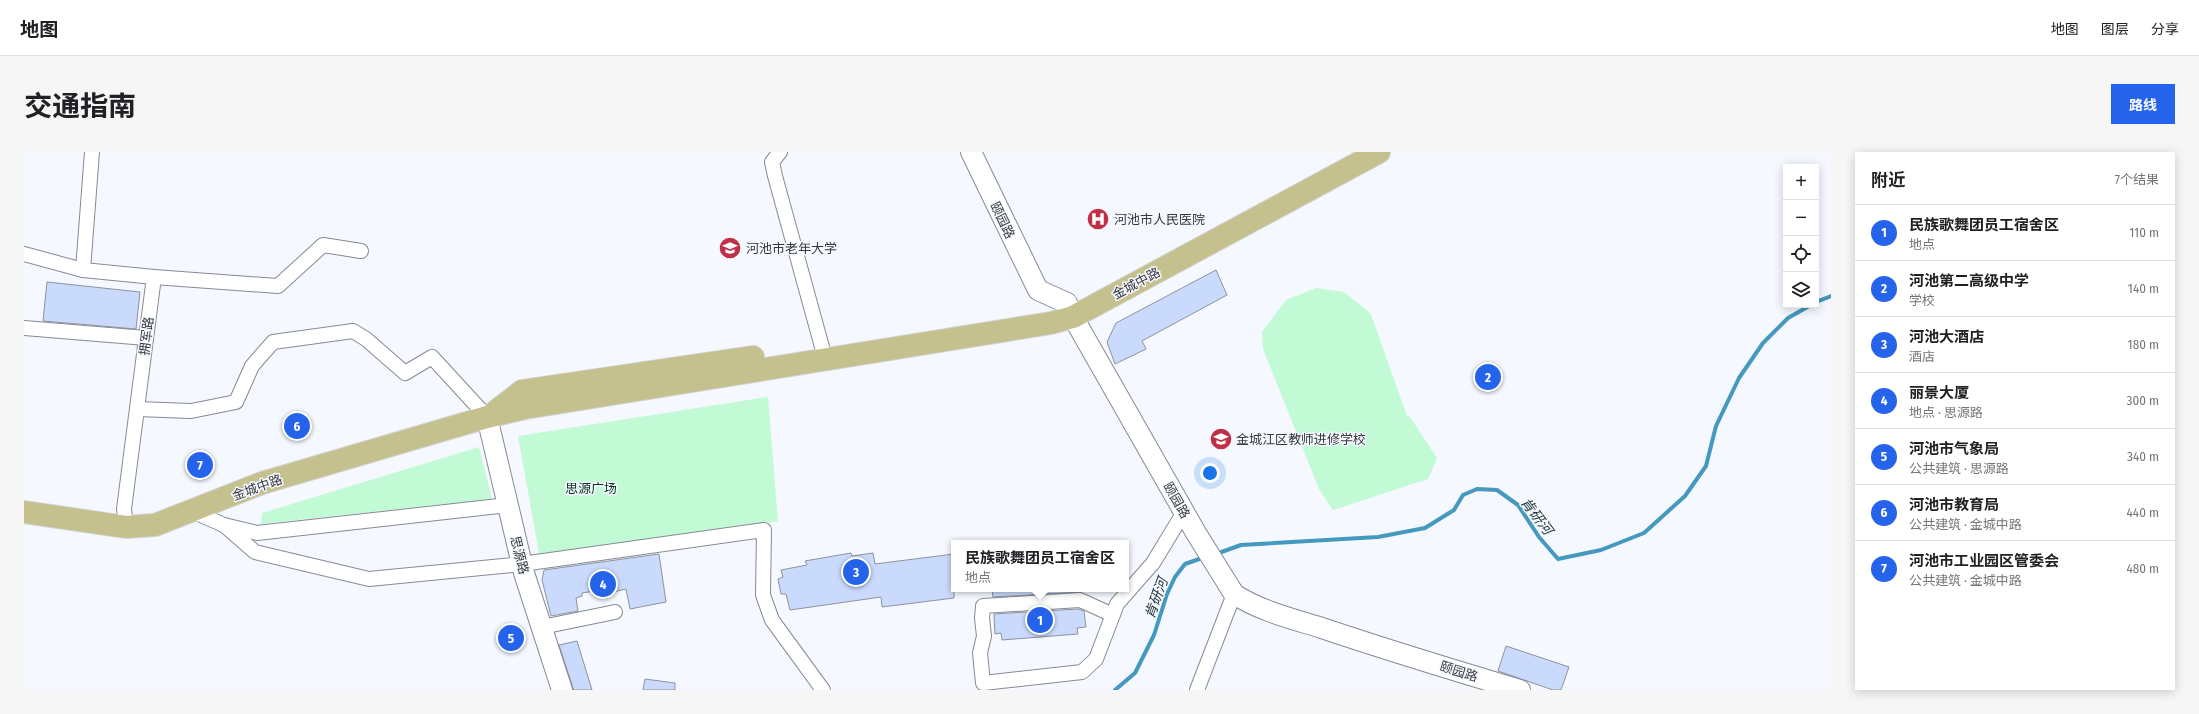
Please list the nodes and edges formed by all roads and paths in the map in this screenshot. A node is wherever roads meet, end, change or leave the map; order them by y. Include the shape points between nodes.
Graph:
1 (92, 152) edge
2 (780, 152) edge
3 (971, 152) edge
4 (1347, 152) edge
5 (1379, 152) edge
6 (361, 251) dead end
7 (24, 254) edge
8 (83, 270) junction
9 (154, 277) junction
10 (1070, 310) junction
11 (24, 328) edge
12 (146, 338) junction
13 (872, 346) junction
14 (822, 347) junction
15 (137, 409) junction
16 (487, 417) junction
17 (508, 505) junction
18 (24, 512) edge
19 (194, 512) junction
20 (1184, 512) junction
21 (224, 525) junction
22 (126, 526) junction
23 (522, 564) junction
24 (1129, 591) edge
25 (1128, 592) edge
26 (1234, 594) junction
27 (615, 612) dead end
28 (1113, 615) junction
29 (542, 627) junction
30 (562, 690) edge
31 (823, 690) edge
32 (1197, 690) edge
33 (1520, 690) edge

1 - 8 street
2 - 14 street via 772,162 775,176
3 - 10 street, 颐园路 via 1038,290
4 - 10 main road, 金城中路
5 - 10 main road, 金城中路
6 - 9 street via 323,245 278,286
7 - 8 street
8 - 9 street
9 - 12 street, 拥军路
10 - 13 main road, 金城中路 via 1051,323
10 - 20 street, 颐园路
11 - 12 street
12 - 15 street, 拥军路
13 - 14 main road
13 - 16 main road, 金城中路
14 - 16 main road via 522,391
15 - 16 street via 191,411 236,402 252,366 273,342 353,331 405,373 432,357
15 - 22 street, 拥军路 via 124,509
16 - 17 street, 思源路
16 - 19 main road, 金城中路 via 262,483
17 - 21 street via 257,533
17 - 23 street, 思源路
18 - 22 main road, 金城中路
19 - 21 street
19 - 22 main road, 金城中路 via 155,525
20 - 24 street via 1153,564
20 - 26 street, 颐园路
21 - 23 street via 255,552 369,578
23 - 29 street, 思源路
23 - 31 street via 764,530 763,595 772,620
25 - 28 street via 1117,604
26 - 32 street
26 - 33 street, 颐园路 via 1246,602 1374,646
27 - 29 street
28 - 28 street via 1096,659 1082,672 983,683 980,653 984,636 983,606 1080,600
29 - 30 street, 思源路

